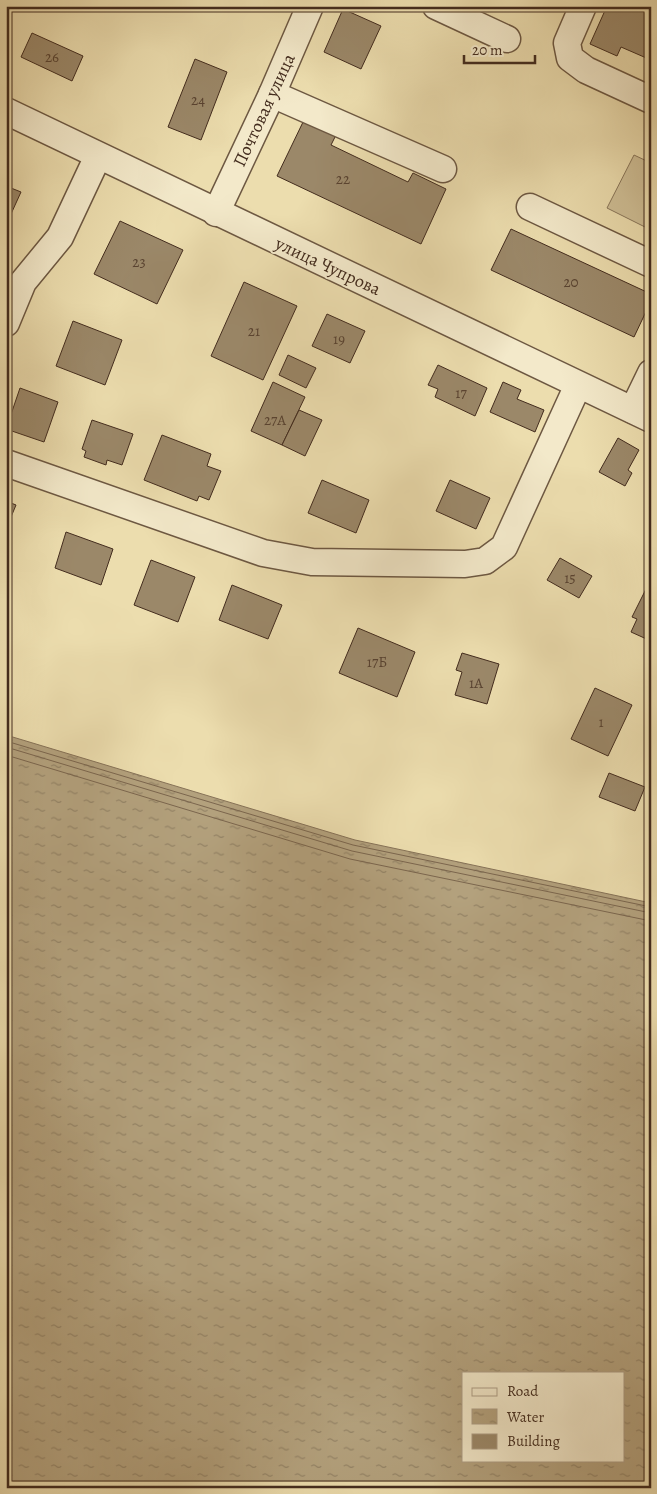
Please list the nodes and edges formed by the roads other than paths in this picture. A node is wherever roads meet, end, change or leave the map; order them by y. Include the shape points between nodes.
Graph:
1 (310, 6) edge
2 (436, 6) edge
3 (583, 6) edge
4 (507, 38) dead end
5 (272, 94) junction
6 (651, 100) edge
7 (6, 111) edge
8 (98, 156) junction
9 (443, 169) dead end
10 (530, 207) dead end
11 (216, 213) junction
12 (651, 264) edge
13 (6, 323) edge
14 (651, 373) edge
15 (578, 385) junction
16 (642, 414) edge
17 (6, 464) edge

1 - 5 street, Почтовая улица
2 - 4 street
3 - 6 street via 567,43 570,58 586,70
5 - 9 street
5 - 11 street, Почтовая улица
7 - 8 street, улица Чупрова
8 - 11 street, улица Чупрова
8 - 13 street via 60,236 23,282
10 - 12 street
11 - 15 street, улица Чупрова
14 - 16 street
15 - 16 street, улица Чупрова
15 - 17 street via 504,547 485,561 465,564 312,562 263,553

